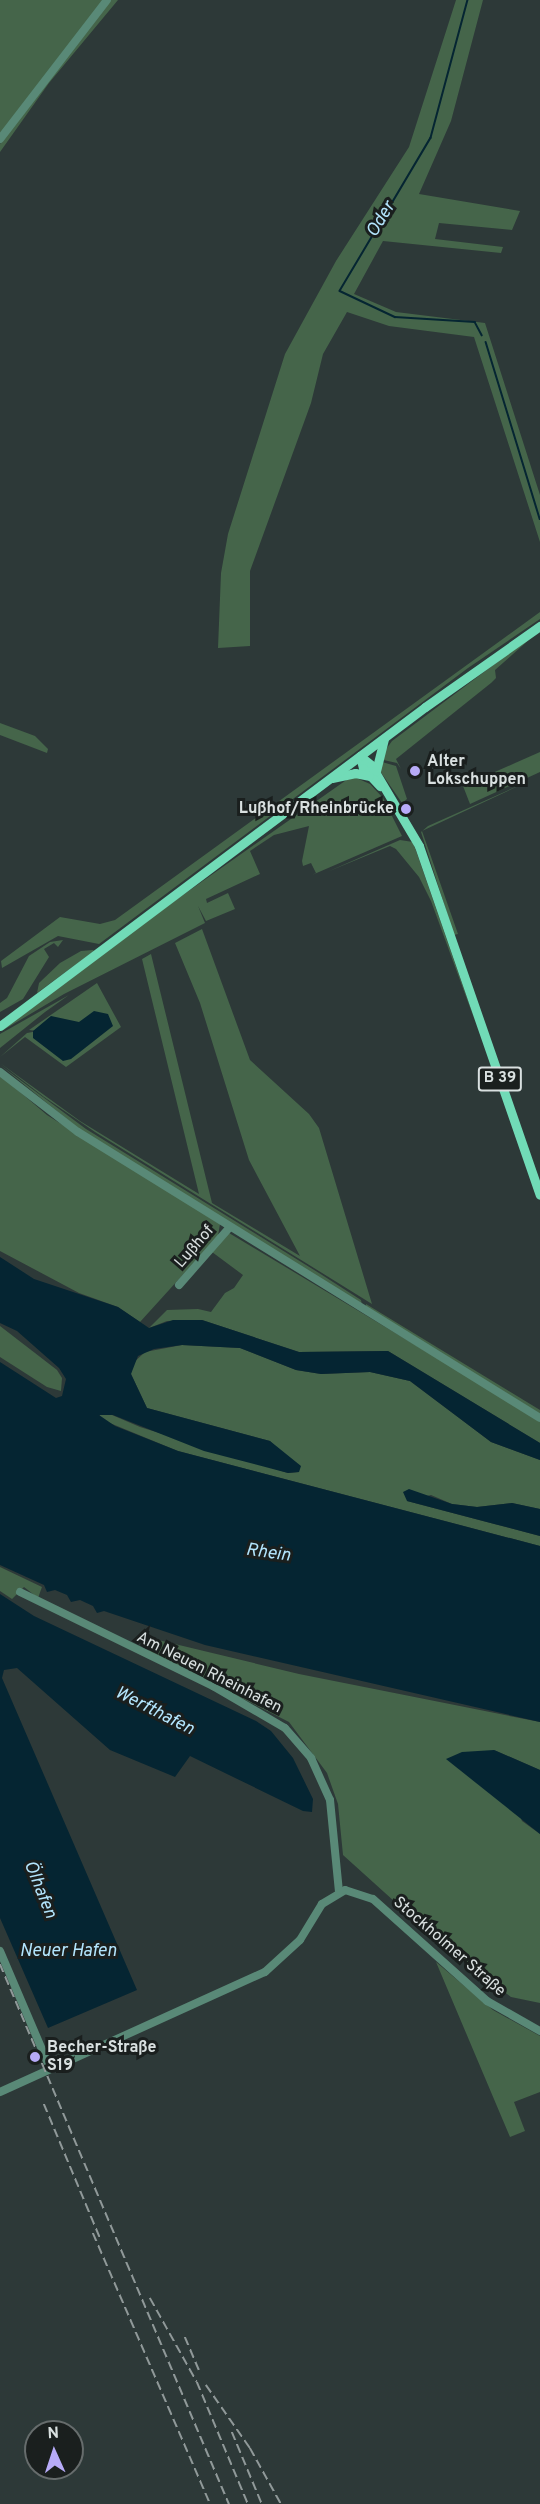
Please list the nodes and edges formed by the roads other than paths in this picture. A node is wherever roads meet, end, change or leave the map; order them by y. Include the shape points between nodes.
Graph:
1 (107, 0) edge
2 (0, 139) edge
3 (540, 626) edge
4 (384, 739) junction
5 (360, 756) junction
6 (373, 775) junction
7 (330, 779) junction
8 (0, 1026) edge
9 (0, 1072) edge
10 (540, 1195) edge
11 (230, 1227) junction
12 (179, 1285) dead end
13 (540, 1418) edge
14 (20, 1592) dead end
15 (339, 1891) junction
16 (0, 1951) edge
17 (540, 2031) edge
18 (50, 2068) junction
19 (0, 2091) edge

1 - 2 street
3 - 4 main road
4 - 5 main road
4 - 6 main road
5 - 6 main road, B 39
5 - 7 main road
6 - 7 main road via 358,773
6 - 10 main road, B 39 via 387,791 422,853
7 - 8 main road
9 - 11 street via 62,1121
11 - 12 street, Lußhof
11 - 13 street
14 - 15 street, Am Neuen Rheinhafen via 213,1686 285,1728 311,1758 330,1800
15 - 17 street, Stockholmer Straße via 357,1891 373,1899 487,2001
15 - 18 street via 322,1904 300,1940 276,1964 238,1986
16 - 18 street
18 - 19 street

